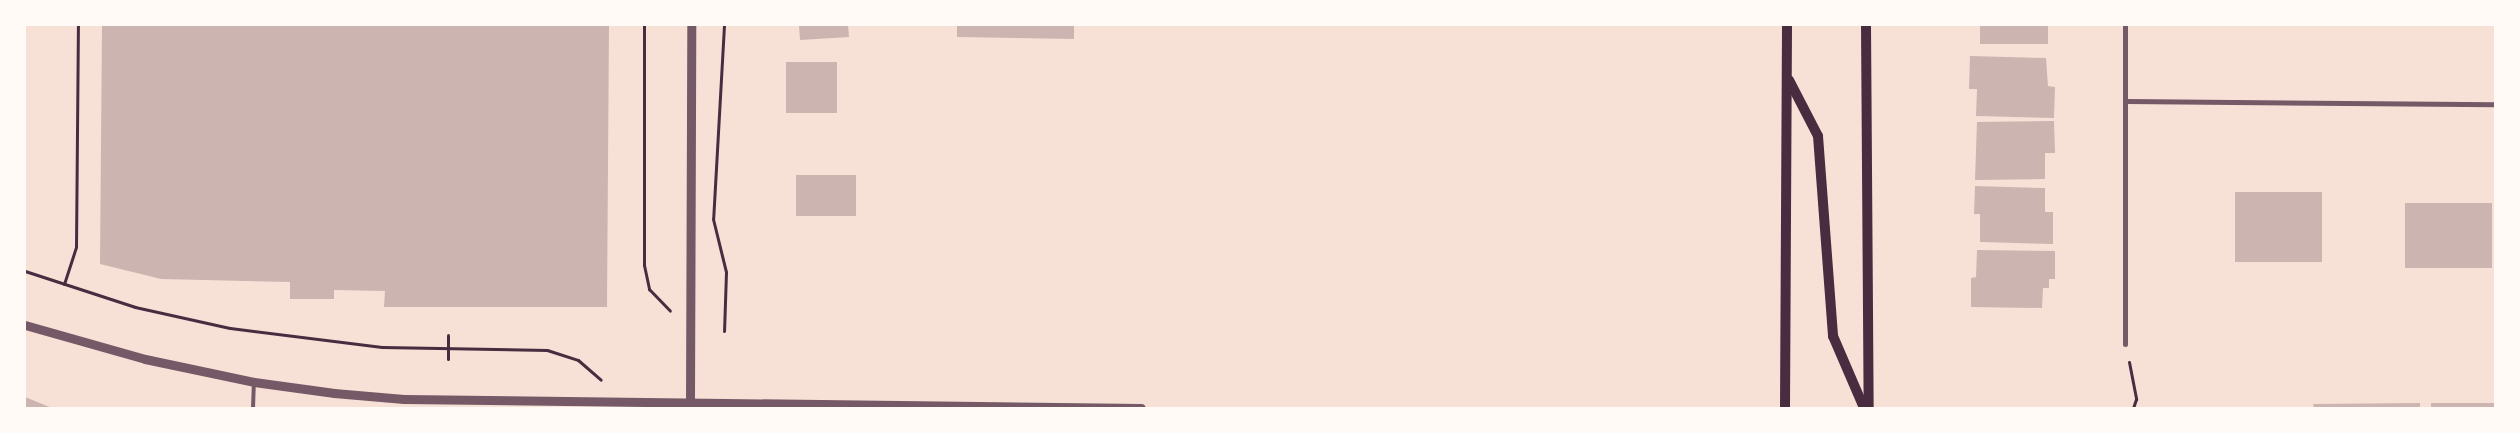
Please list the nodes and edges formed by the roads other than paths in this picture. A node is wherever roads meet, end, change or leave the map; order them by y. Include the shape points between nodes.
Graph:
1 (690, 25) edge
2 (1787, 25) edge
3 (1866, 25) edge
4 (2125, 25) edge
5 (1787, 76) junction
6 (2126, 101) junction
7 (2495, 104) edge
8 (25, 326) edge
9 (2125, 344) road end
10 (254, 382) junction
11 (690, 405) edge
12 (253, 408) edge
13 (1141, 408) edge
14 (1785, 408) edge
15 (1864, 408) edge
16 (1869, 408) edge

1 - 11 street
2 - 5 main road
3 - 16 main road
4 - 6 street
5 - 14 main road
5 - 15 main road via 1818,136 1833,336
6 - 7 street
6 - 9 street
8 - 10 street via 145,359
10 - 11 street via 404,398
10 - 12 lane
11 - 13 street

